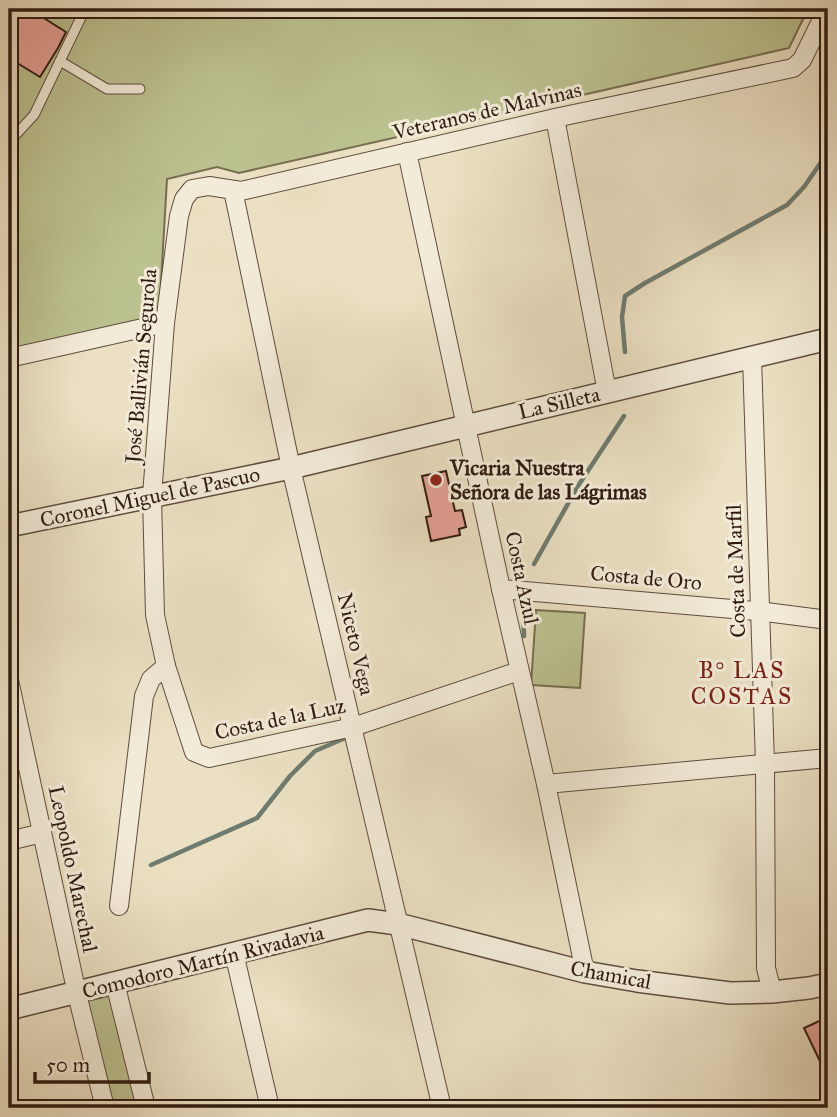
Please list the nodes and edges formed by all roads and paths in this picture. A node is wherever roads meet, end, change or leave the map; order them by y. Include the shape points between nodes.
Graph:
1 (85, 9) edge
2 (827, 9) edge
3 (60, 61) junction
4 (140, 89) dead end
5 (555, 118) junction
6 (9, 142) edge
7 (407, 152) junction
8 (233, 190) junction
9 (184, 199) joint
10 (165, 323) junction
11 (828, 339) edge
12 (752, 357) junction
13 (9, 358) edge
14 (607, 391) junction
15 (466, 425) junction
16 (291, 468) junction
17 (152, 496) junction
18 (9, 526) edge
19 (501, 589) junction
20 (760, 611) junction
21 (828, 620) edge
22 (166, 666) junction
23 (519, 671) junction
24 (9, 680) edge
25 (353, 727) junction
26 (209, 758) joint
27 (828, 758) edge
28 (765, 764) junction
29 (546, 784) junction
30 (42, 833) junction
31 (9, 841) edge
32 (119, 906) dead end
33 (398, 923) junction
34 (234, 953) junction
35 (585, 972) junction
36 (115, 983) junction
37 (828, 984) edge
38 (772, 992) junction
39 (77, 994) junction
40 (9, 1009) edge
41 (105, 1108) edge
42 (146, 1108) edge
43 (270, 1108) edge
44 (442, 1108) edge

1 - 3 lane
2 - 5 street, Veteranos de Malvinas via 802,60 793,68
3 - 4 lane via 107,89
3 - 6 lane via 34,115
5 - 7 street, Veteranos de Malvinas
5 - 14 street
7 - 8 street, Veteranos de Malvinas
7 - 15 street, Costa Azul
8 - 9 street, Veteranos de Malvinas via 192,189
8 - 16 street, Niceto Vega
9 - 10 street, José Ballivián Segurola
10 - 13 street
10 - 17 street, José Ballivián Segurola
11 - 12 street, La Silleta
12 - 14 street, La Silleta
12 - 20 street, Costa de Marfil
14 - 15 street, La Silleta
15 - 16 street, La Silleta
15 - 19 street, Costa Azul
16 - 17 street, Coronel Miguel de Pascuo
16 - 25 street, Niceto Vega
17 - 18 street, Coronel Miguel de Pascuo
17 - 22 street, José Ballivián Segurola via 155,615
19 - 20 street, Costa de Oro
19 - 23 street, Costa Azul
20 - 21 street, Costa de Oro
20 - 28 street, Costa de Marfil
22 - 26 street, José Ballivián Segurola via 194,752
22 - 32 street via 151,679 144,696
23 - 25 street, Costa de la Luz
23 - 29 street, Costa Azul
24 - 30 street, Leopoldo Marechal
25 - 26 street, Costa de la Luz
25 - 33 street, Niceto Vega
27 - 28 street
28 - 29 street
28 - 38 street, Costa de Marfil via 766,968
29 - 35 street, Costa Azul
30 - 31 street
30 - 39 street, Leopoldo Marechal
33 - 34 street, Comodoro Martín Rivadavia via 368,920
33 - 35 street, Chamical
33 - 44 street, Niceto Vega
34 - 36 street, Comodoro Martín Rivadavia
34 - 43 street
35 - 38 street, Chamical via 730,993
36 - 39 street, Comodoro Martín Rivadavia
36 - 42 street
37 - 38 street, Chamical
39 - 40 street, Comodoro Martín Rivadavia
39 - 41 street, Leopoldo Marechal

